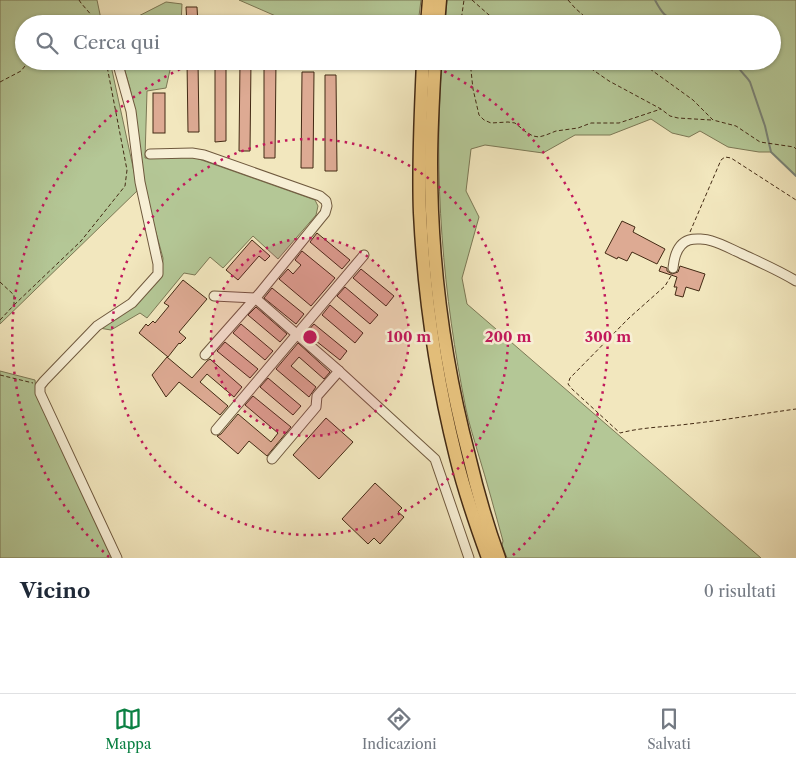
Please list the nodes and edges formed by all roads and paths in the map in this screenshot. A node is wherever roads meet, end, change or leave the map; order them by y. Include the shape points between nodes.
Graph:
1 (79, 0) edge
2 (429, 0) edge
3 (440, 0) edge
4 (464, 0) edge
5 (472, 0) edge
6 (568, 0) edge
7 (90, 15) edge
8 (427, 15) edge
9 (439, 15) edge
10 (462, 15) edge
11 (489, 15) edge
12 (583, 15) edge
13 (22, 70) edge
14 (108, 70) edge
15 (120, 70) edge
16 (423, 70) edge
17 (435, 70) edge
18 (470, 70) edge
19 (594, 70) edge
20 (651, 70) edge
21 (0, 82) edge
22 (661, 109) junction
23 (713, 120) junction
24 (796, 149) edge
25 (150, 154) dead end
26 (796, 200) edge
27 (688, 240) junction
28 (364, 255) dead end
29 (673, 268) joint
30 (796, 281) edge
31 (0, 282) edge
32 (214, 296) dead end
33 (255, 298) junction
34 (14, 305) junction
35 (0, 320) edge
36 (297, 334) junction
37 (205, 355) dead end
38 (339, 371) junction
39 (0, 375) edge
40 (40, 386) junction
41 (796, 409) edge
42 (216, 430) dead end
43 (465, 441) junction
44 (272, 459) dead end
45 (470, 506) junction
46 (117, 558) edge
47 (468, 558) edge
48 (483, 558) edge
49 (488, 558) edge
50 (499, 558) edge
51 (505, 558) edge

1 - 7 path
2 - 8 highway
3 - 9 highway
4 - 10 path
5 - 11 path
6 - 12 path
13 - 21 path
14 - 34 path via 127,170 125,186 81,241
15 - 40 street via 131,111 140,182 158,274 132,303 97,326
16 - 45 highway via 420,193 428,309 445,410
17 - 43 highway via 431,164 439,306
18 - 22 path via 479,116 491,123 515,123 533,136 546,136 590,123 619,122
19 - 22 path
20 - 23 path via 693,100
22 - 23 path via 678,118
23 - 24 path via 736,126 760,142
25 - 33 street via 204,155 320,196 326,201 325,213
26 - 27 path via 725,156 720,160
27 - 29 street via 678,249
27 - 30 street via 710,240
28 - 36 street
29 - 41 path via 665,286 570,378 568,384 572,390 620,433
31 - 34 path via 14,295
32 - 33 street
33 - 36 street
33 - 37 street
34 - 35 path
36 - 38 street
36 - 42 street
38 - 44 street via 317,396 316,407
38 - 47 street via 435,460
39 - 40 path
40 - 46 street via 42,400
43 - 50 highway
43 - 51 highway
45 - 48 highway
45 - 49 highway

